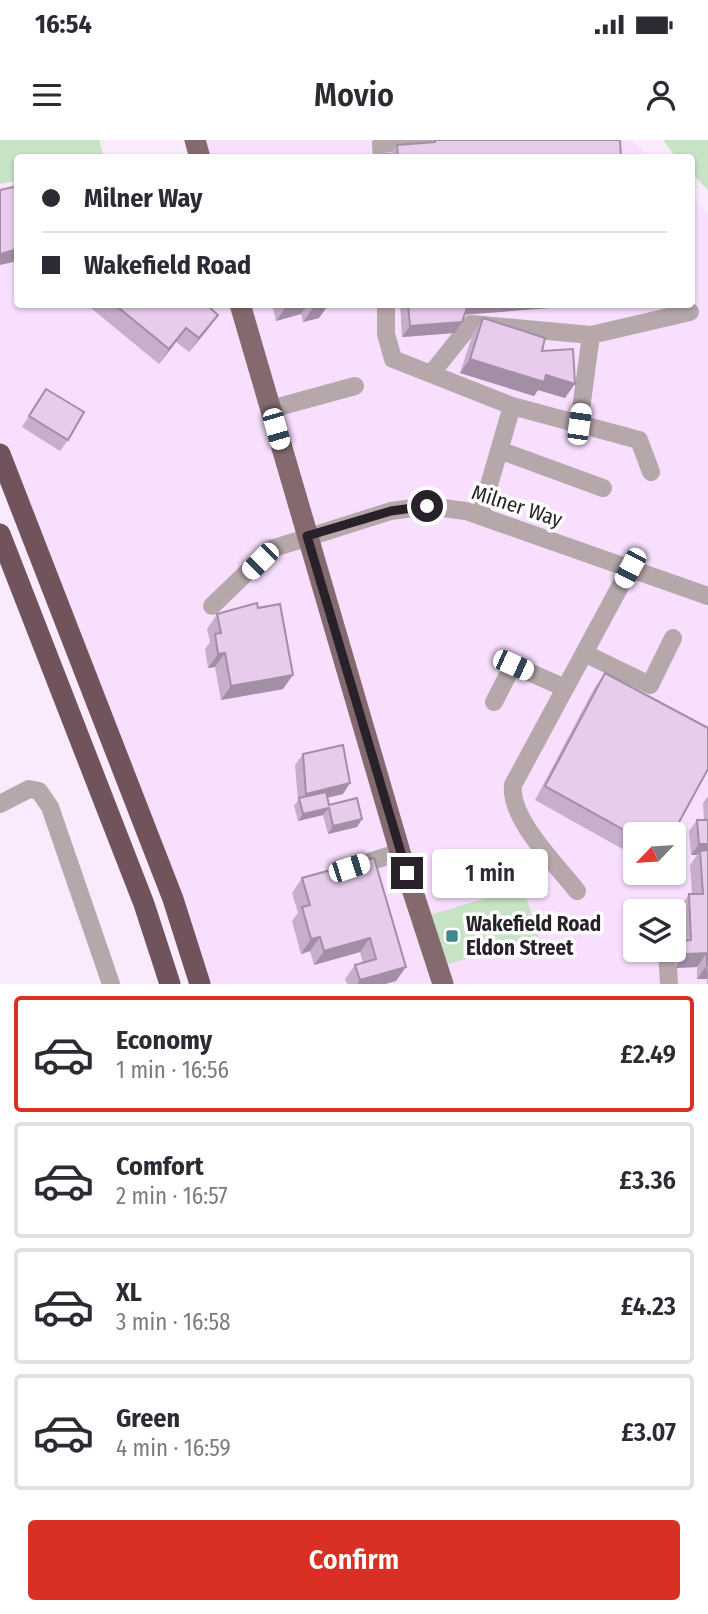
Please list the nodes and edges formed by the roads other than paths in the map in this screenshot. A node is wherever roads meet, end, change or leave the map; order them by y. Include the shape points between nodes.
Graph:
1 (436, 140) edge
2 (382, 154) edge
3 (241, 308) edge
4 (386, 308) edge
5 (690, 312) dead end
6 (591, 335) junction
7 (431, 374) junction
8 (355, 386) dead end
9 (512, 405) junction
10 (271, 410) junction
11 (579, 424) junction
12 (499, 450) junction
13 (0, 454) edge
14 (651, 472) dead end
15 (603, 488) dead end
16 (480, 516) junction
17 (0, 534) edge
18 (307, 536) junction
19 (630, 568) junction
20 (708, 596) edge
21 (212, 606) dead end
22 (673, 638) dead end
23 (584, 653) junction
24 (565, 688) junction
25 (494, 702) dead end
26 (0, 804) edge
27 (400, 852) junction
28 (349, 868) edge
29 (577, 891) dead end
30 (668, 962) edge
31 (111, 984) edge
32 (170, 984) edge
33 (200, 984) edge
34 (443, 984) edge
35 (669, 984) edge

1 - 2 street via 382,144
3 - 10 main road
4 - 7 street via 386,334 393,359
5 - 6 street
6 - 7 street via 471,324
6 - 11 street
7 - 9 street
8 - 10 street
9 - 11 street
9 - 12 street
10 - 18 main road
11 - 14 street via 639,440
12 - 15 street
12 - 16 street
13 - 33 highway via 173,899
16 - 18 street, Milner Way via 427,506 391,511
16 - 19 street, Milner Way
17 - 32 highway via 144,904
18 - 21 street, Milner Way via 271,549
18 - 27 main road
19 - 20 street, Milner Way
19 - 23 street
22 - 23 street via 650,685
23 - 24 street
24 - 25 street via 513,665
24 - 29 street via 513,785 512,796 518,816
26 - 31 street via 29,789 39,791 50,807
27 - 28 street
27 - 34 main road
30 - 35 street

